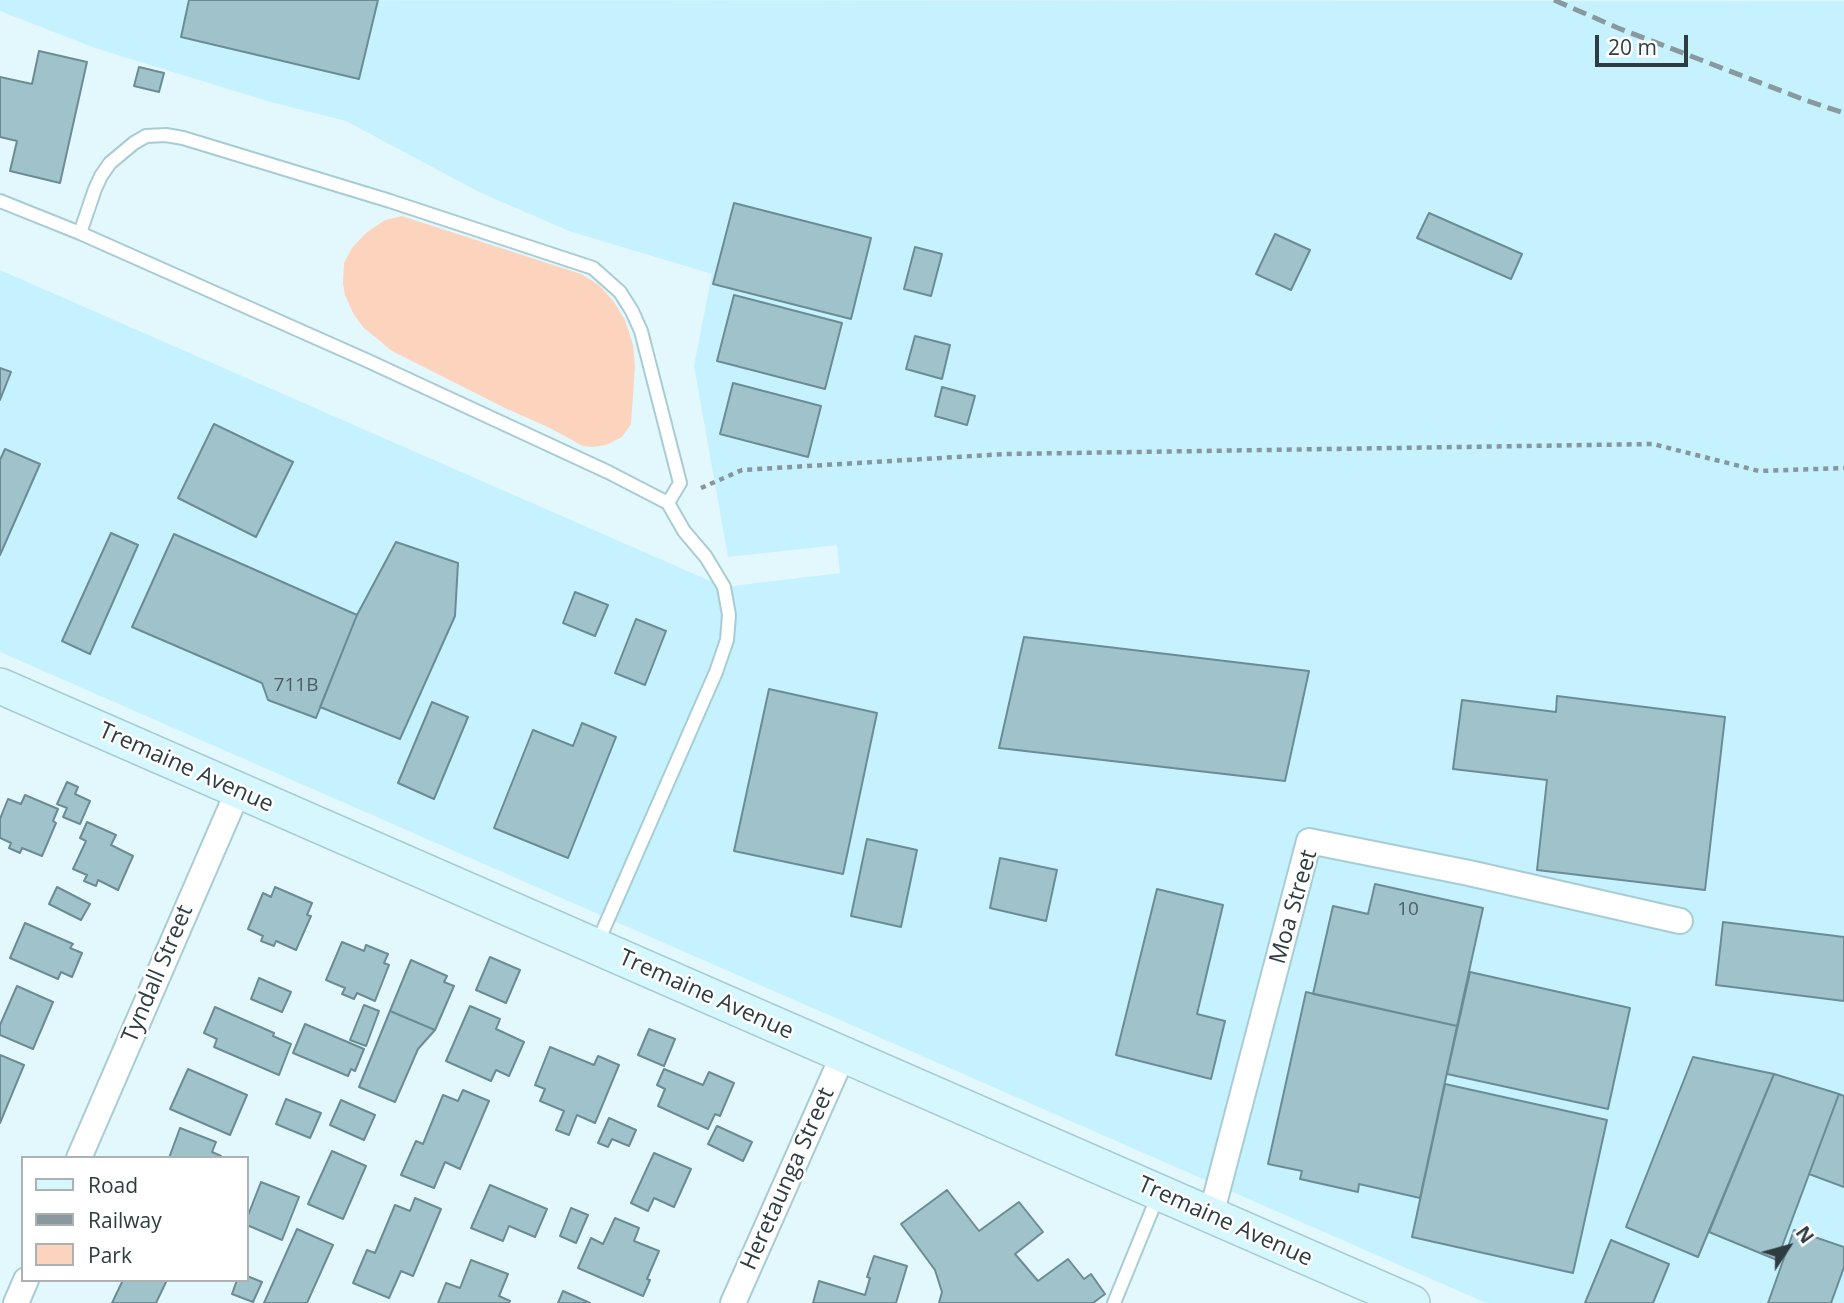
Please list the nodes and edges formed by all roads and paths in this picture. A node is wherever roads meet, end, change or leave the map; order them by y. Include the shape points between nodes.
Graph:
1 (0, 201) edge
2 (80, 233) junction
3 (1844, 468) edge
4 (668, 503) junction
5 (0, 686) edge
6 (238, 790) junction
7 (1680, 921) dead end
8 (596, 947) junction
9 (844, 1055) junction
10 (80, 1156) edge
11 (1159, 1193) junction
12 (1211, 1215) junction
13 (25, 1282) edge
14 (16, 1303) edge
15 (733, 1303) edge
16 (1114, 1303) edge
17 (1412, 1303) edge

1 - 2 lane
2 - 4 lane via 366,360
2 - 4 lane via 110,163 146,136 166,135 390,201 593,268 620,292 641,331 680,483
3 - 4 path via 1759,471 1653,444 1006,453 742,470
4 - 8 lane via 724,587 727,640
5 - 6 main road, Tremaine Avenue
6 - 8 main road, Tremaine Avenue
6 - 10 street, Tyndall Street
7 - 12 street, Moa Street via 1309,841
8 - 9 main road, Tremaine Avenue
9 - 11 main road, Tremaine Avenue
9 - 15 street, Heretaunga Street
11 - 12 main road, Tremaine Avenue
11 - 16 lane
12 - 17 main road, Tremaine Avenue
13 - 14 street

